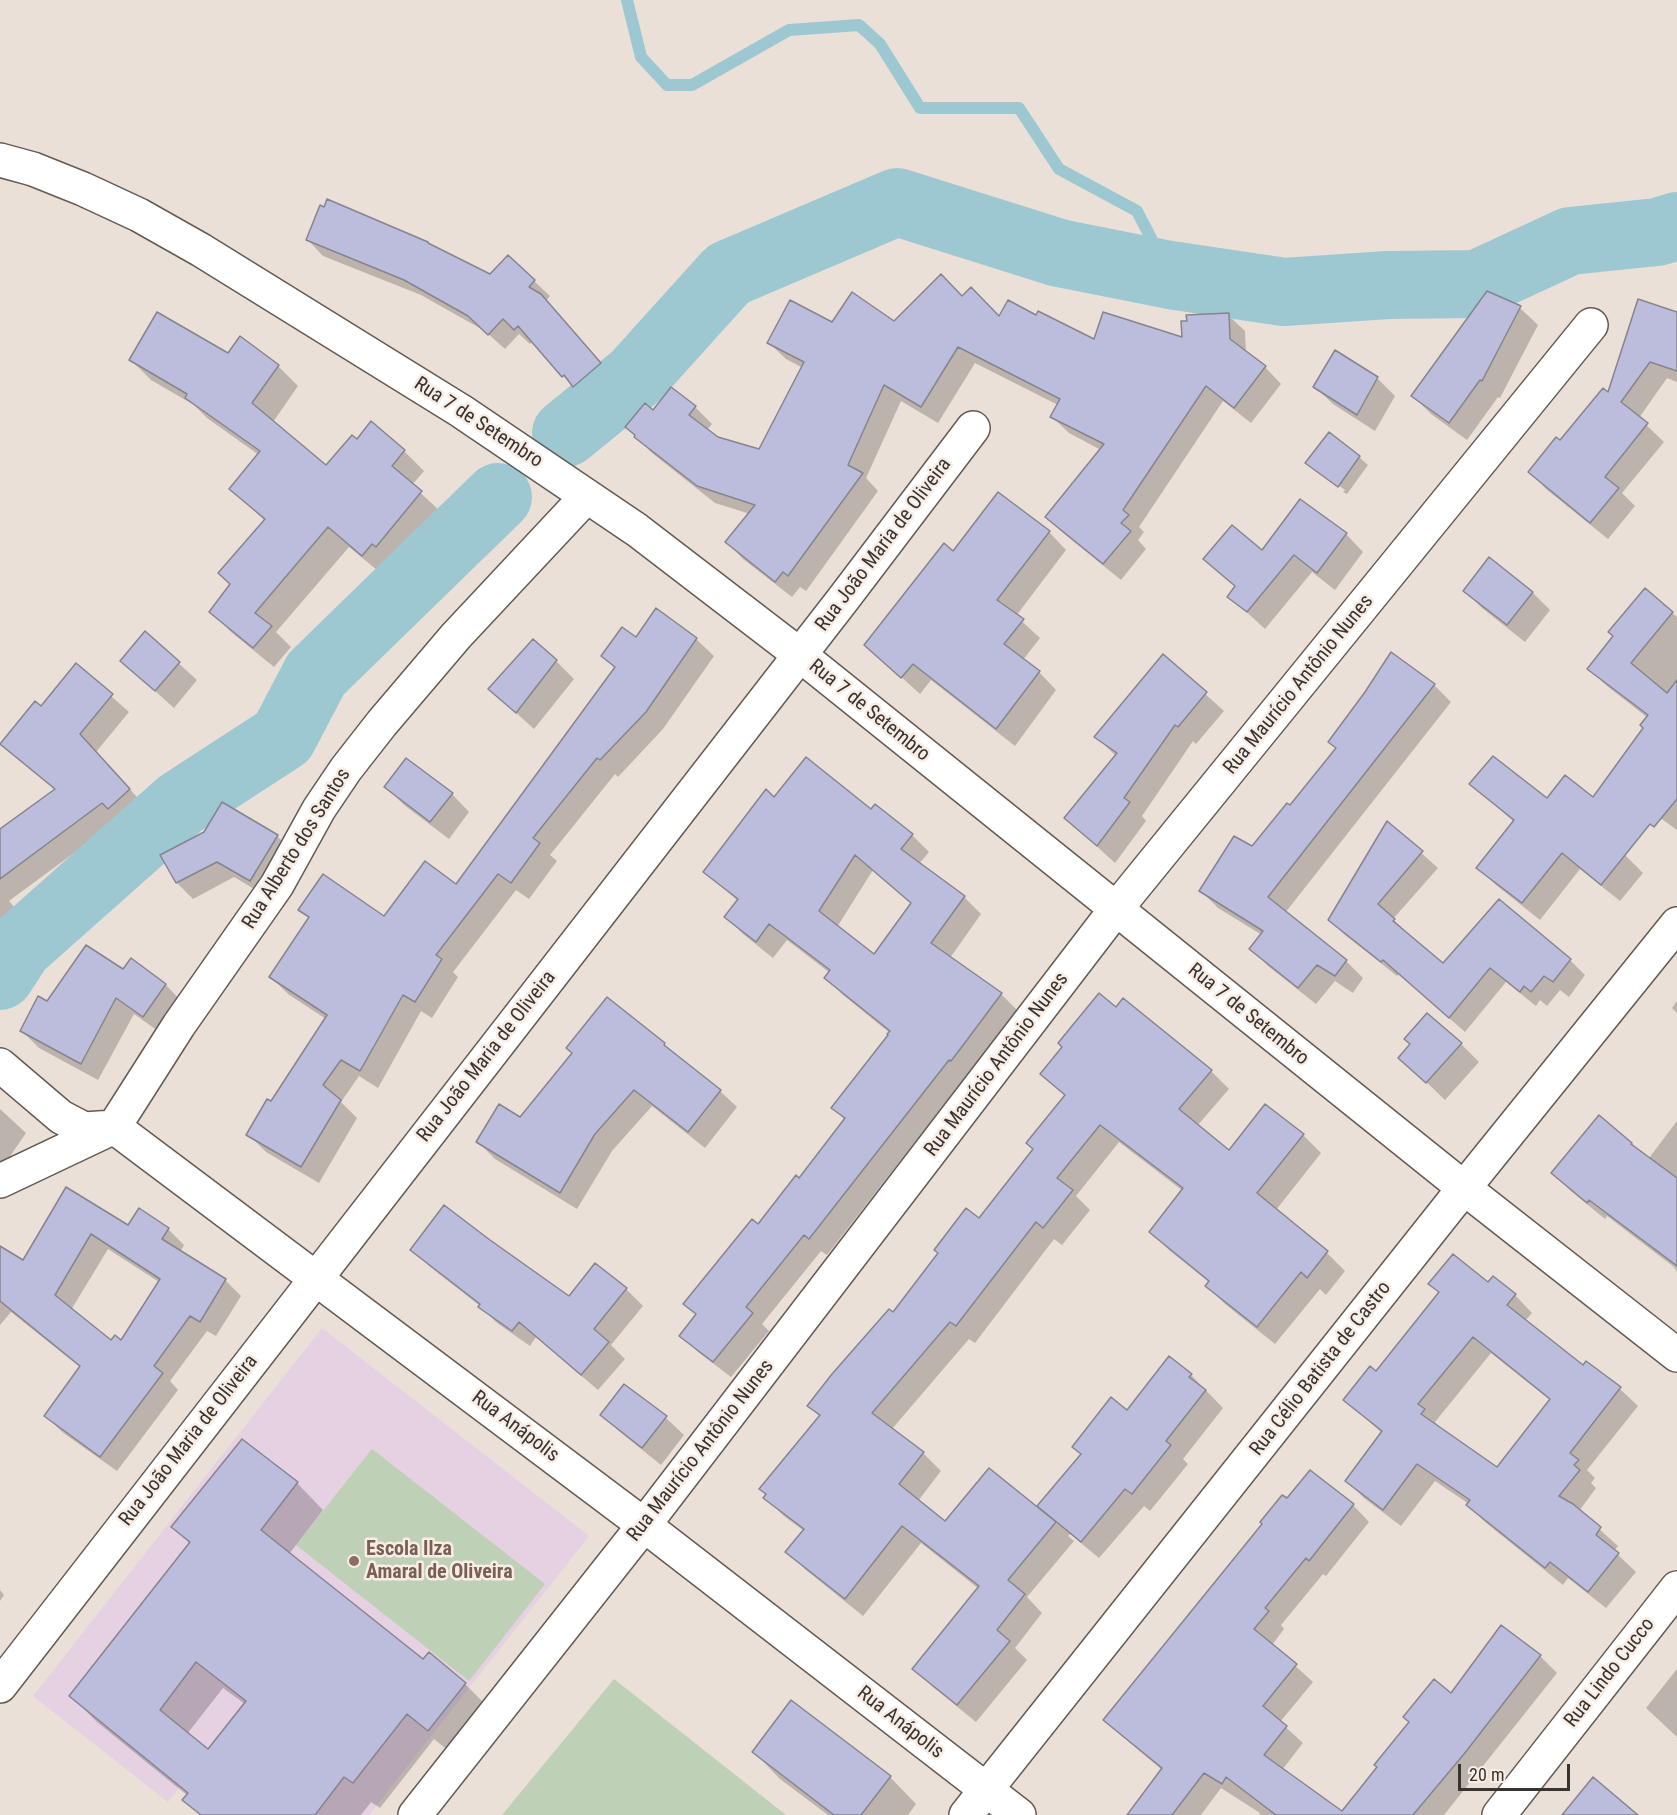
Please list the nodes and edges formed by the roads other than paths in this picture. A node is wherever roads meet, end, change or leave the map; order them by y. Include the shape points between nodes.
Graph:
1 (0, 160) edge
2 (1591, 325) dead end
3 (973, 428) dead end
4 (587, 496) junction
5 (800, 655) junction
6 (1116, 909) junction
7 (1677, 924) edge
8 (0, 1065) edge
9 (114, 1127) junction
10 (0, 1181) edge
11 (1464, 1188) junction
12 (316, 1277) junction
13 (1677, 1355) edge
14 (644, 1525) junction
15 (1677, 1588) edge
16 (0, 1686) edge
17 (987, 1790) junction
18 (414, 1815) edge
19 (966, 1815) edge
20 (1019, 1815) edge
21 (1499, 1815) edge

1 - 4 street, Rua 7 de Setembro via 83,189 201,250 461,411
2 - 6 street, Rua Maurício Antônio Nunes
3 - 5 street, Rua João Maria de Oliveira
4 - 5 street, Rua 7 de Setembro
4 - 9 street, Rua Alberto dos Santos via 456,636 346,769 277,885 179,1025
5 - 6 street, Rua 7 de Setembro
5 - 12 street, Rua João Maria de Oliveira
6 - 11 street, Rua 7 de Setembro
6 - 14 street, Rua Maurício Antônio Nunes
7 - 11 street, Rua Célio Batista de Castro
8 - 9 street via 61,1117 84,1129
9 - 10 street
9 - 12 street, Rua Anápolis
11 - 13 street, Rua 7 de Setembro
11 - 17 street, Rua Célio Batista de Castro
12 - 14 street, Rua Anápolis
12 - 16 street, Rua João Maria de Oliveira
14 - 17 street, Rua Anápolis
14 - 18 street, Rua Maurício Antônio Nunes
15 - 21 street, Rua Lindo Cucco
17 - 19 street, Rua Célio Batista de Castro
17 - 20 street, Rua Anápolis

